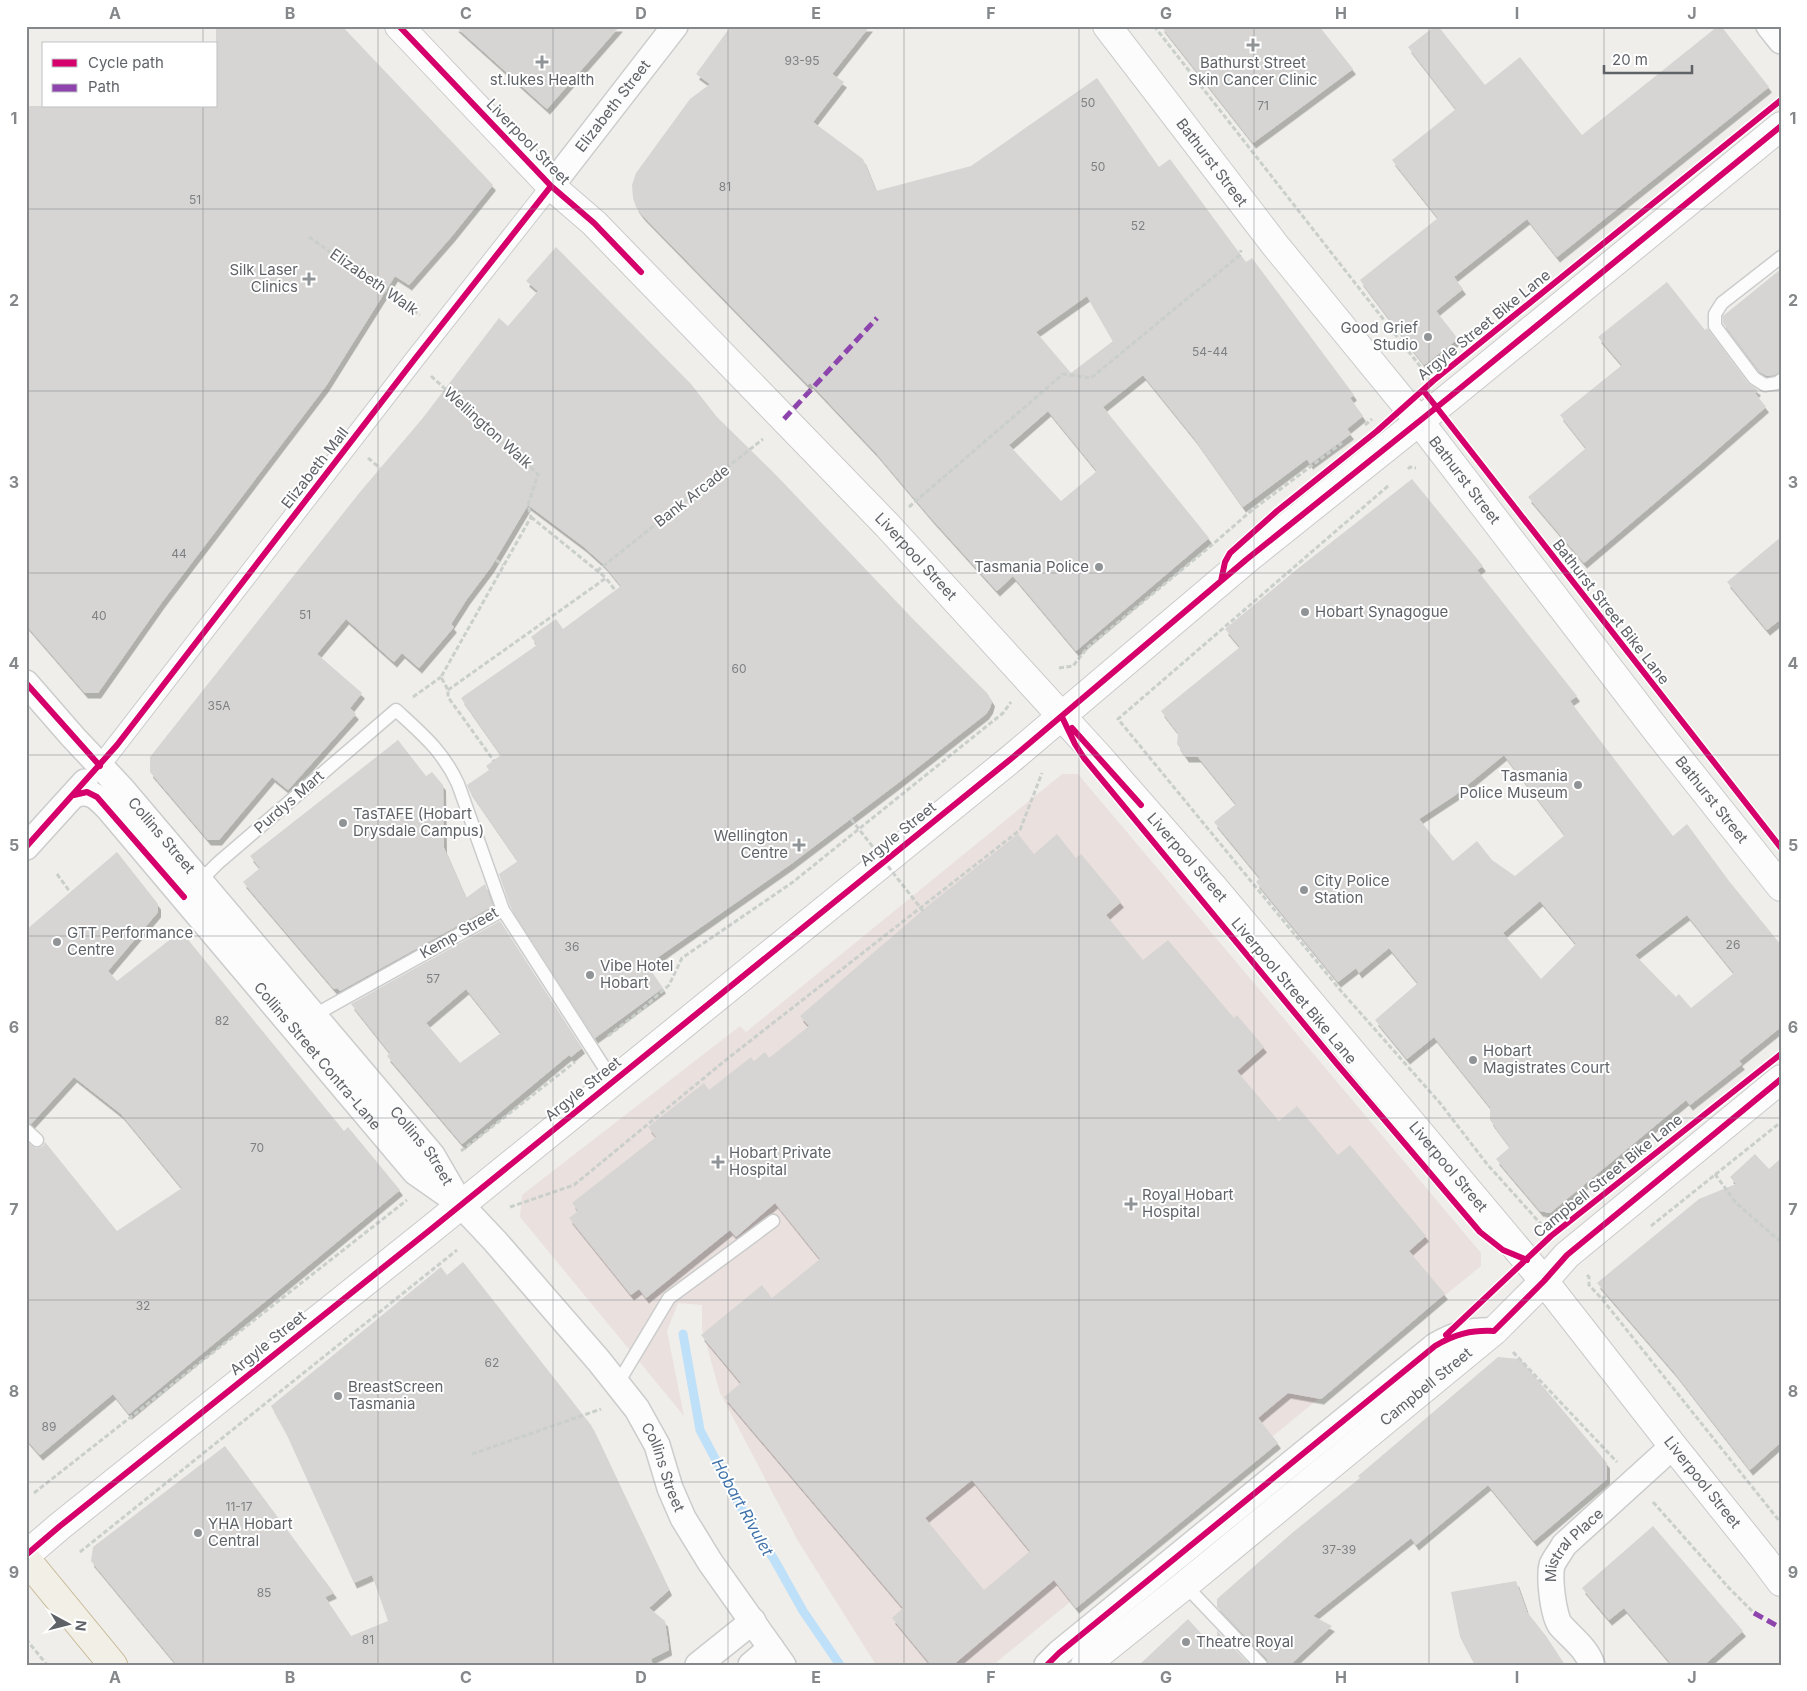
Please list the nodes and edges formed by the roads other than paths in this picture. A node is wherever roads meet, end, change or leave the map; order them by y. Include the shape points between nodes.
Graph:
1 (399, 26) edge
2 (675, 26) edge
3 (1108, 26) edge
4 (1769, 26) edge
5 (1781, 41) edge
6 (1781, 126) edge
7 (551, 186) junction
8 (1781, 256) edge
9 (1781, 380) edge
10 (1419, 421) junction
11 (26, 683) edge
12 (396, 710) joint
13 (1062, 717) junction
14 (100, 766) junction
15 (74, 795) junction
16 (26, 847) edge
17 (1781, 887) edge
18 (192, 889) junction
19 (503, 910) junction
20 (304, 1022) junction
21 (1781, 1078) edge
22 (613, 1081) junction
23 (26, 1130) edge
24 (37, 1140) dead end
25 (461, 1205) junction
26 (773, 1221) dead end
27 (1544, 1281) junction
28 (1494, 1331) junction
29 (624, 1391) junction
30 (1673, 1446) junction
31 (26, 1557) edge
32 (1781, 1582) edge
33 (1185, 1585) junction
34 (753, 1621) junction
35 (777, 1657) edge
36 (113, 1665) edge
37 (698, 1665) edge
38 (751, 1665) edge
39 (1047, 1665) edge
40 (1085, 1665) edge
41 (1261, 1665) edge
42 (1592, 1665) edge

1 - 7 main road, Liverpool Street
2 - 7 street, Elizabeth Street
3 - 10 main road, Bathurst Street via 1249,211
4 - 5 street
6 - 10 main road, Argyle Street
7 - 13 main road, Liverpool Street via 594,224 887,525
7 - 14 street, Elizabeth Mall
8 - 9 lane via 1722,304 1715,314 1715,326 1754,378 1765,384
10 - 13 main road, Argyle Street via 1247,559
10 - 17 main road, Bathurst Street
11 - 14 street, Collins Street
12 - 18 lane, Purdys Mart
12 - 19 lane, Kemp Street via 438,750 450,767
13 - 22 main road, Argyle Street
13 - 27 main road, Liverpool Street via 1220,895
14 - 15 street
14 - 18 street, Collins Street via 122,789
15 - 16 street
15 - 18 street via 87,792 97,797
18 - 20 street, Collins Street Contra-Lane
19 - 20 lane, Kemp Street
19 - 22 lane
20 - 25 street, Collins Street Contra-Lane via 415,1172
21 - 27 main road, Campbell Street via 1695,1148 1559,1240
22 - 25 main road, Argyle Street
23 - 24 lane
25 - 29 street, Collins Street
25 - 31 main road, Argyle Street
26 - 29 lane via 669,1298
27 - 28 main road, Campbell Street
27 - 30 main road, Liverpool Street
28 - 33 main road, Campbell Street
28 - 39 street via 1464,1332 1435,1346
29 - 34 street, Collins Street via 657,1445 683,1518
30 - 32 main road, Liverpool Street
30 - 42 street, Mistral Place via 1564,1545 1552,1564 1550,1585 1558,1623 1578,1643
31 - 36 highway
33 - 40 main road, Campbell Street
33 - 41 lane
34 - 35 street, Collins Street
34 - 37 street
35 - 38 street

